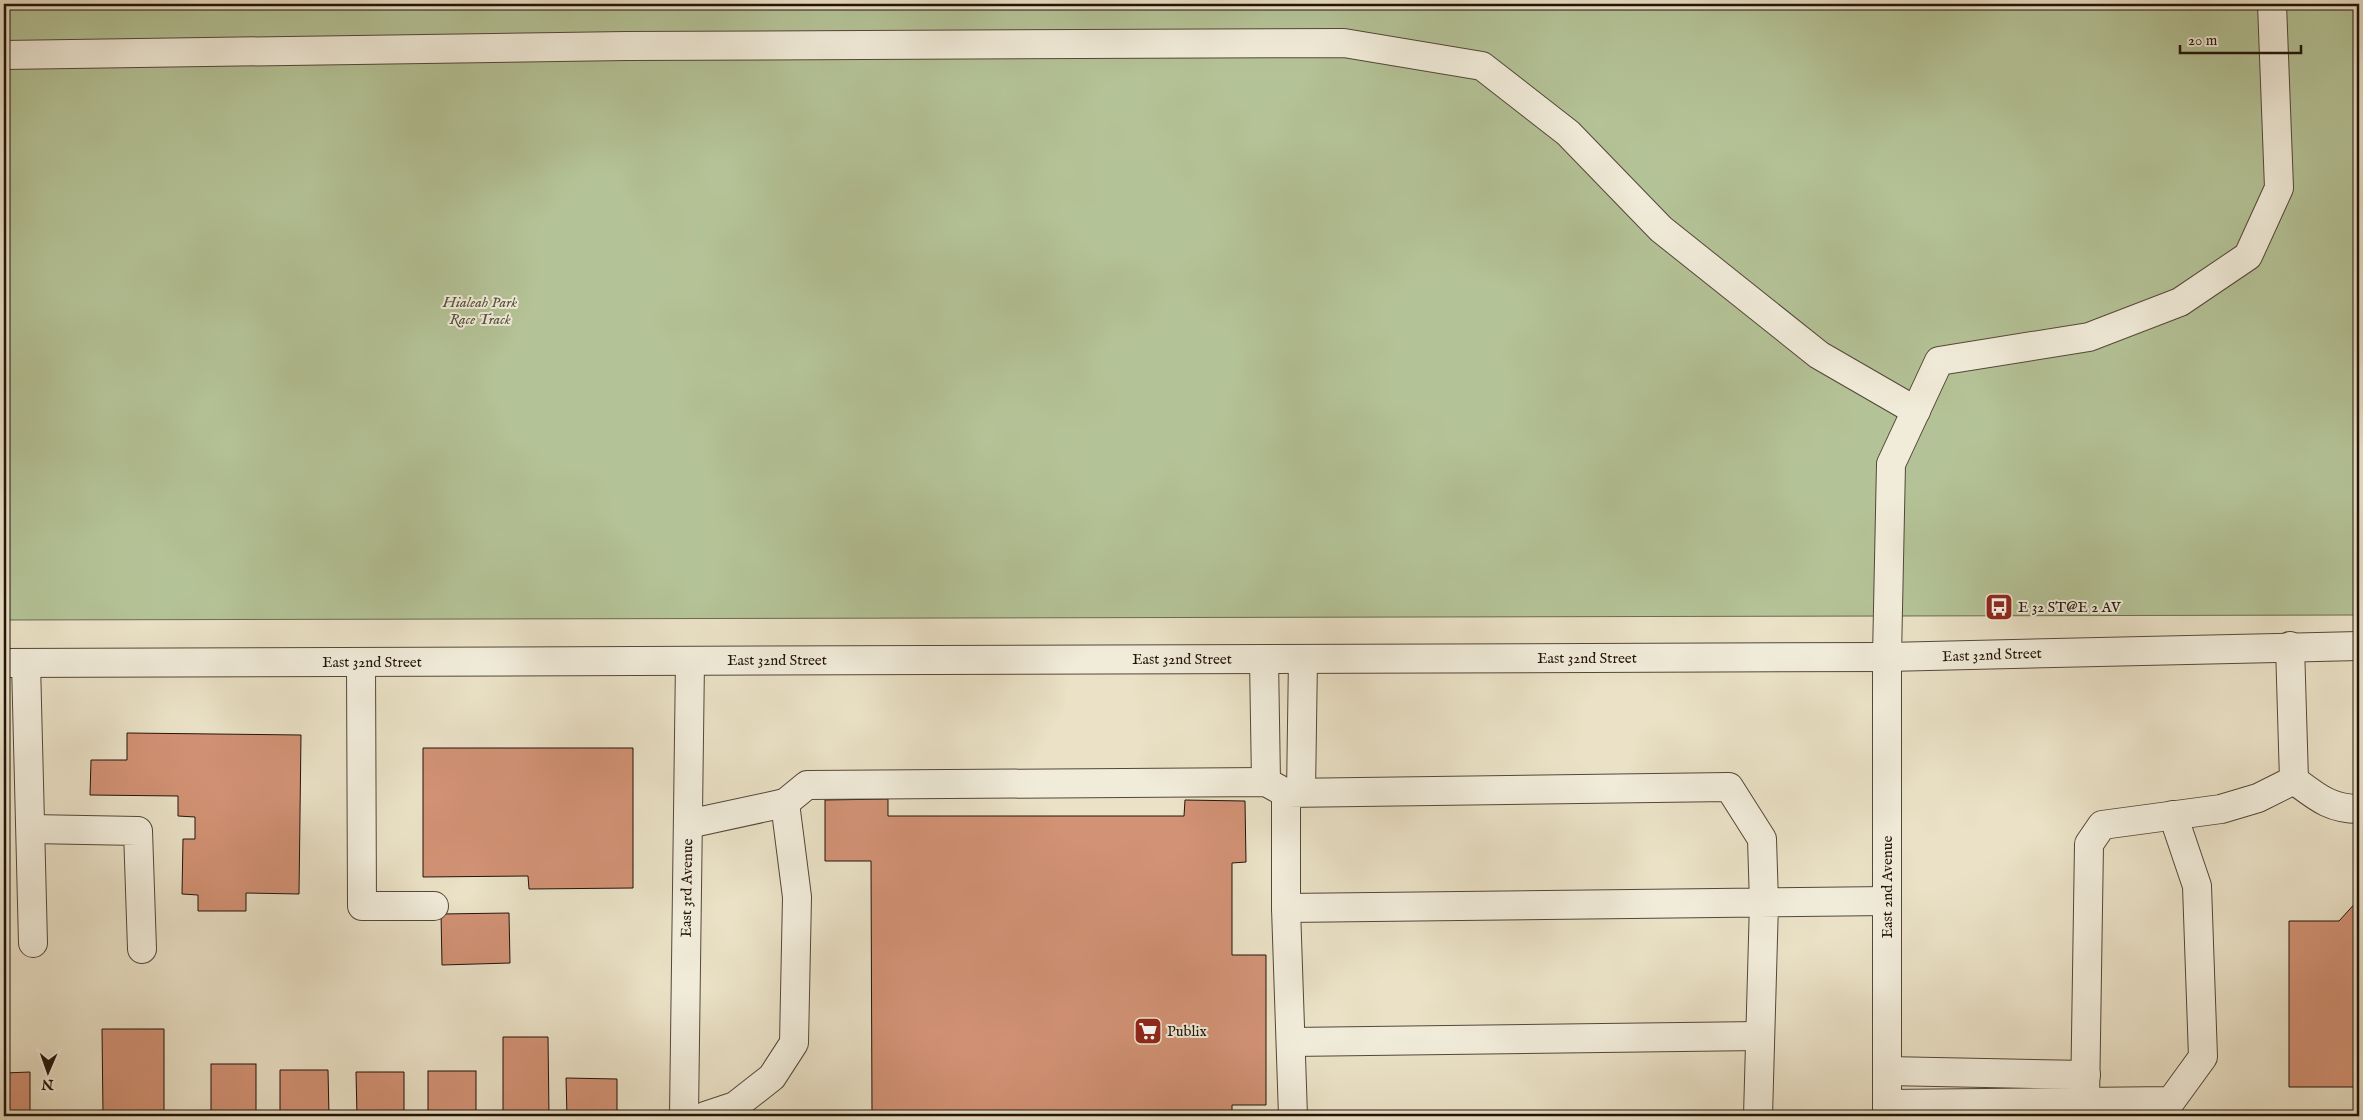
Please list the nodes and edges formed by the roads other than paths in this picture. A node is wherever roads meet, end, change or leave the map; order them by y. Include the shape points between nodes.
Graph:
1 (2272, 4) edge
2 (4, 54) edge
3 (1916, 411) junction
4 (2290, 646) junction
5 (2359, 646) edge
6 (1887, 657) junction
7 (1264, 659) junction
8 (1303, 659) junction
9 (690, 661) junction
10 (361, 662) junction
11 (15, 663) edge
12 (2294, 780) junction
13 (1284, 789) junction
14 (786, 803) junction
15 (2359, 809) edge
16 (2173, 815) junction
17 (688, 824) junction
18 (30, 829) junction
19 (1887, 901) junction
20 (1764, 903) junction
21 (434, 906) dead end
22 (1286, 908) junction
23 (33, 943) dead end
24 (142, 949) dead end
25 (1760, 1036) junction
26 (1291, 1042) junction
27 (1887, 1071) junction
28 (2086, 1075) junction
29 (2085, 1102) junction
30 (1887, 1110) edge
31 (684, 1116) edge
32 (705, 1116) edge
33 (1293, 1116) edge
34 (1758, 1116) edge

1 - 3 street, East 2nd Avenue via 2279,188 2248,256 2180,302 2089,336 1939,361
2 - 3 street via 636,46 1344,43 1482,66 1568,133 1661,229 1819,355
3 - 6 street, East 2nd Avenue via 1891,464
4 - 5 street, East 32nd Street
4 - 6 street, East 32nd Street
4 - 12 street
6 - 8 street, East 32nd Street
6 - 19 street, East 2nd Avenue
7 - 8 street, East 32nd Street
7 - 9 street, East 32nd Street
7 - 13 street
8 - 13 street
9 - 10 street, East 32nd Street
9 - 17 street, East 3rd Avenue
10 - 11 street, East 32nd Street
10 - 21 street via 362,906
11 - 18 street
12 - 15 street via 2340,809
12 - 16 street via 2258,798 2221,809
13 - 14 street via 808,784
13 - 20 street via 1729,787 1762,839
13 - 22 street
14 - 17 street
14 - 32 street via 798,897 794,1043 772,1078 735,1106
16 - 28 street via 2102,825 2089,844
16 - 29 street via 2197,886 2202,1057 2170,1101
17 - 31 street, East 3rd Avenue
18 - 23 street
18 - 24 street via 138,831
19 - 20 street
19 - 27 street, East 2nd Avenue
20 - 22 street
20 - 25 street
22 - 26 street
25 - 26 street
25 - 34 street
26 - 33 street
27 - 28 street
27 - 30 street, East 2nd Avenue
28 - 29 street
29 - 30 street

